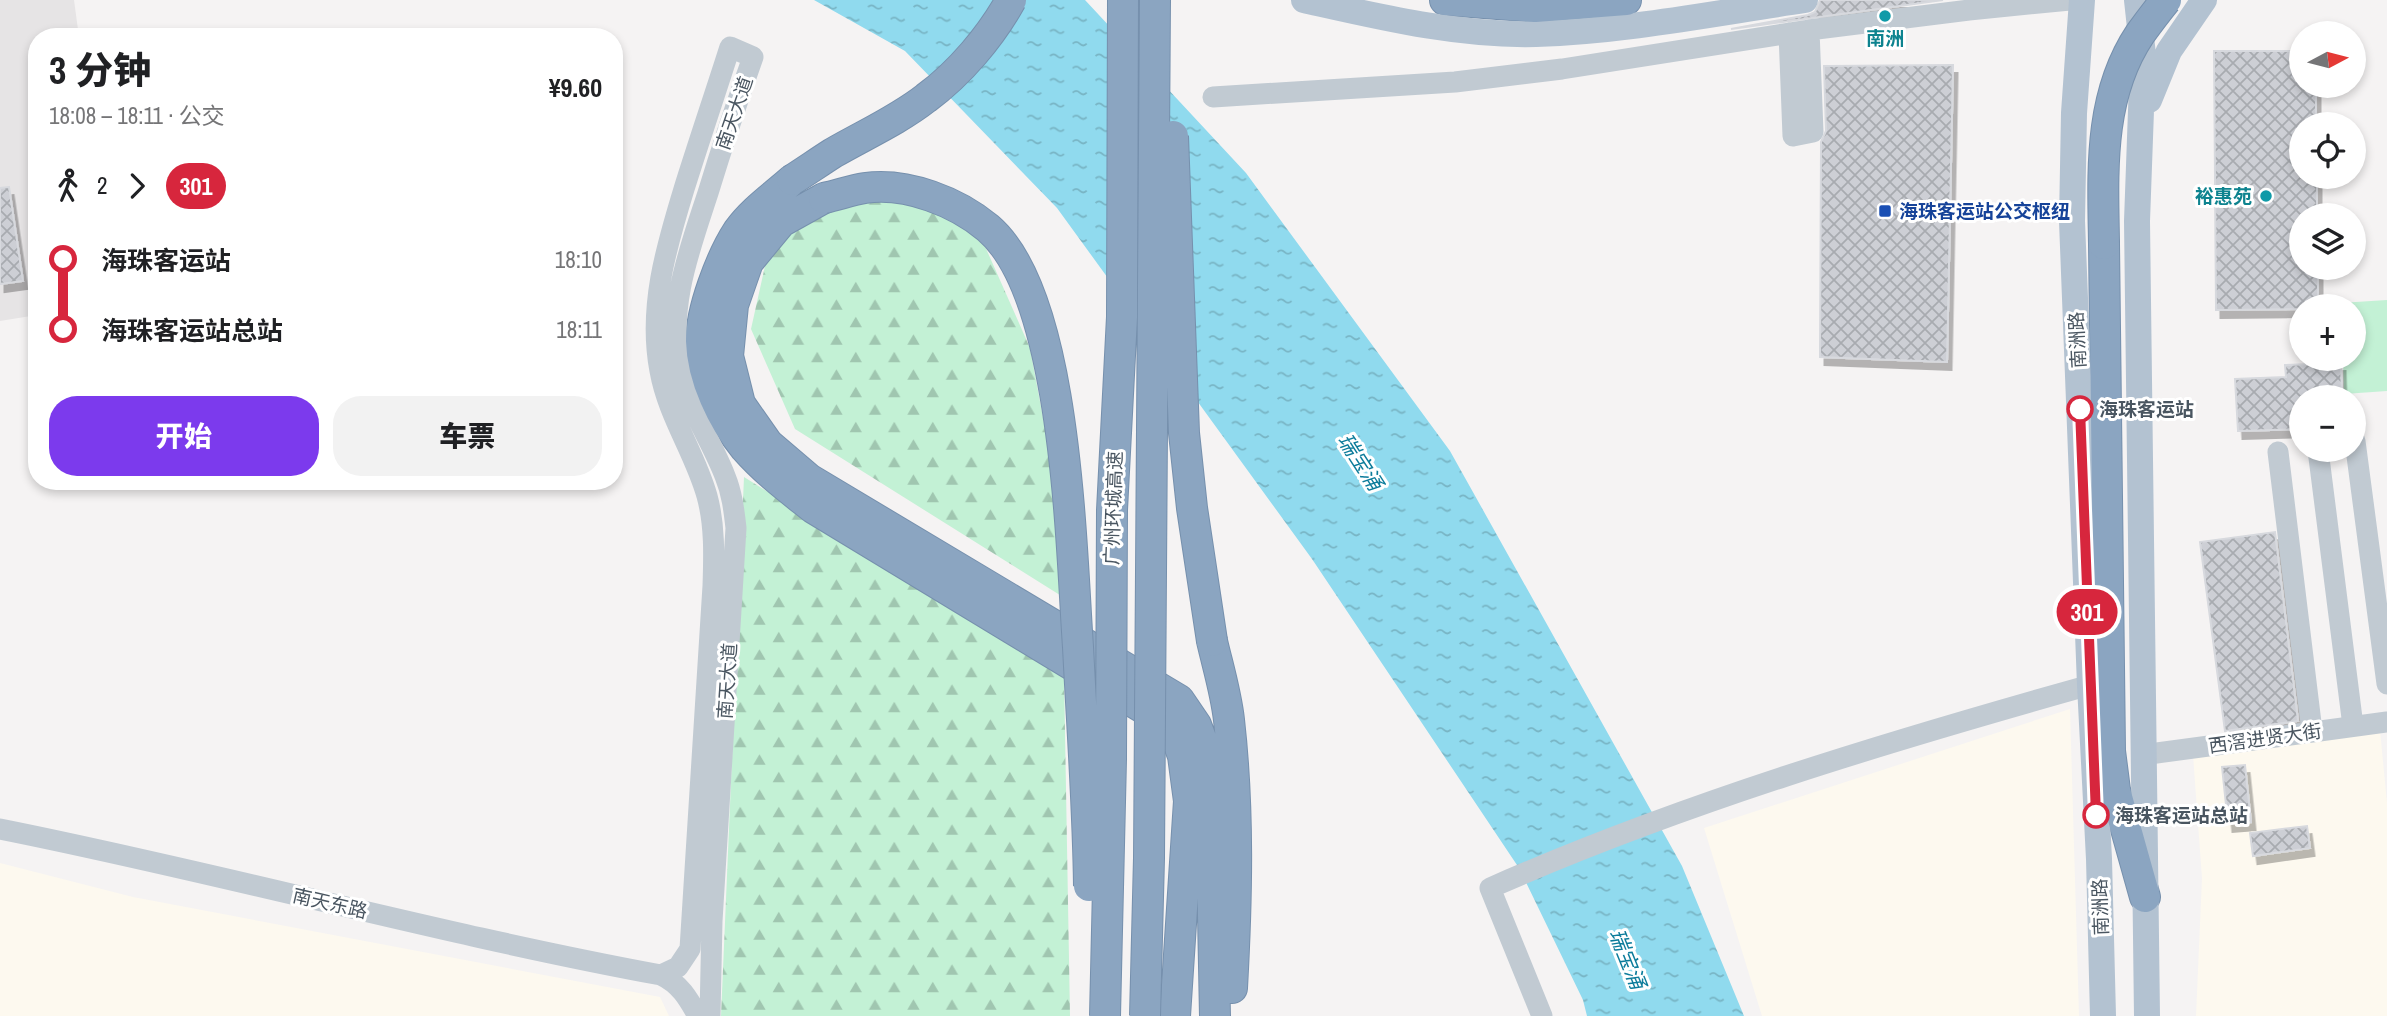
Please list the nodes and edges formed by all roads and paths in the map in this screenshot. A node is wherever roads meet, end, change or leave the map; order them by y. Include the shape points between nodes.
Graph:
1 (1012, 0) edge
2 (1123, 0) edge
3 (1154, 0) edge
4 (1167, 0) edge
5 (1304, 0) edge
6 (1444, 0) edge
7 (1626, 0) edge
8 (1805, 0) edge
9 (2070, 0) edge
10 (2082, 0) edge
11 (2137, 0) edge
12 (2166, 0) edge
13 (2204, 0) edge
14 (1799, 32) junction
15 (1213, 97) dead end
16 (2140, 128) junction
17 (1803, 134) dead end
18 (2072, 220) junction
19 (2137, 221) junction
20 (2278, 452) dead end
21 (2320, 462) edge
22 (2358, 462) edge
23 (2387, 684) edge
24 (2090, 685) junction
25 (2387, 722) edge
26 (2353, 726) junction
27 (2312, 731) junction
28 (2142, 755) junction
29 (0, 829) edge
30 (2145, 897) junction
31 (661, 975) junction
32 (698, 1016) edge
33 (710, 1016) edge
34 (1090, 1016) edge
35 (1105, 1016) edge
36 (1145, 1016) edge
37 (1175, 1016) edge
38 (1214, 1016) edge
39 (1231, 1016) edge
40 (1542, 1016) edge
41 (2103, 1016) edge
42 (2147, 1016) edge

1 - 37 highway, bridge via 964,63 927,98 792,180 739,230 709,297 701,341 708,378 722,413 744,447 776,479 813,508 1163,720 1175,734 1183,755 1189,801
2 - 35 highway, 广州环城高速, bridge via 1122,317 1111,510
3 - 36 highway, 广州环城高速, bridge
4 - 39 highway, bridge via 1184,433 1212,641 1228,717 1235,797 1237,891
5 - 8 main road via 1444,29 1534,34 1614,28
6 - 7 highway via 1535,7
9 - 14 street
10 - 18 main road, 南洲路
11 - 16 main road via 2143,55
12 - 30 highway, bridge via 2138,36 2123,68 2111,100 2103,160 2110,751 2115,790
13 - 16 main road via 2169,51
14 - 15 street via 1455,82
14 - 17 street
16 - 19 main road
18 - 19 main road via 2101,209 2122,212
18 - 24 main road, 南洲路
19 - 28 main road
20 - 27 street
21 - 26 street
22 - 23 street
24 - 40 street via 1705,803 1490,888
24 - 41 main road, 南洲路
25 - 26 street, 西滘进贤大街
26 - 27 street, 西滘进贤大街
27 - 28 street, 西滘进贤大街
28 - 30 main road
29 - 31 street, 南天东路
30 - 42 main road
31 - 32 street via 674,981
31 - 33 street, 南天大道 via 678,967 690,949 714,545 707,495 666,400 655,335 657,302 661,267 730,47 753,57 676,303 676,338 685,388 726,478 736,528
34 - 38 highway, bridge via 1088,828 1068,489 1052,376 1033,305 1017,264 990,229 948,201 912,191 867,188 824,198 781,222 748,262 733,305 728,356 740,404 768,444 809,479 1179,700 1196,725 1210,762

